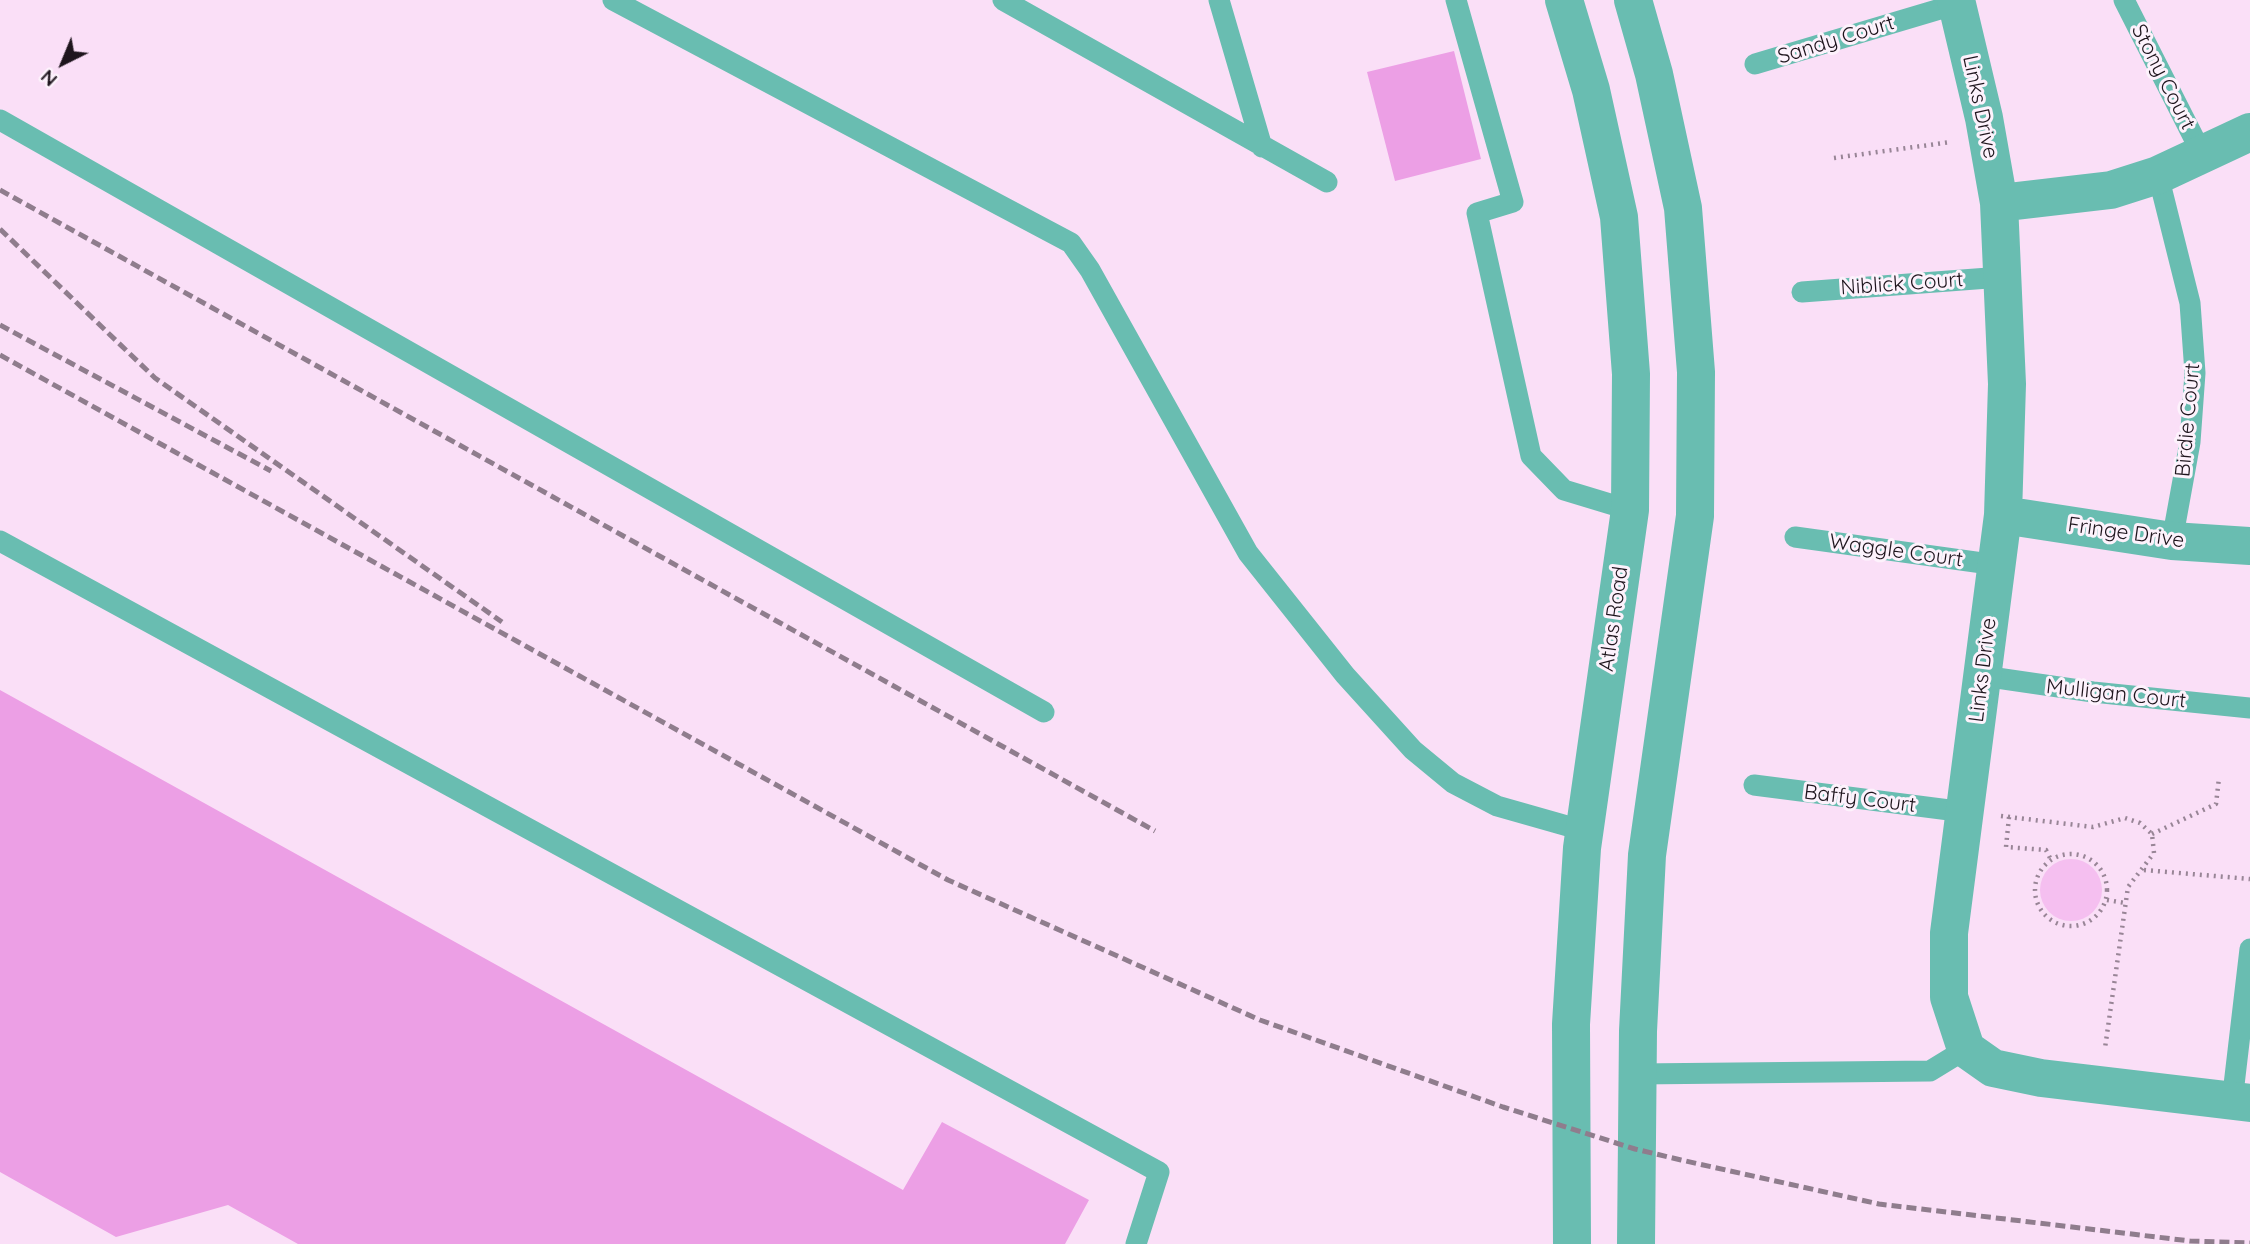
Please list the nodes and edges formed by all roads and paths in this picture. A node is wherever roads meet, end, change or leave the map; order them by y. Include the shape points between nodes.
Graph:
1 (614, 0) edge
2 (1003, 0) edge
3 (1456, 0) edge
4 (1564, 0) edge
5 (1633, 0) edge
6 (2124, 0) edge
7 (1217, 2) edge
8 (1957, 2) edge
9 (1755, 64) dead end
10 (0, 120) edge
11 (2250, 132) edge
12 (1987, 136) junction
13 (1262, 147) junction
14 (2202, 154) junction
15 (1834, 159) dead end
16 (2158, 175) junction
17 (1327, 182) dead end
18 (1999, 203) junction
19 (2002, 276) junction
20 (1802, 292) dead end
21 (1630, 510) junction
22 (2003, 515) junction
23 (1795, 537) dead end
24 (0, 541) edge
25 (2172, 541) junction
26 (2250, 546) edge
27 (1997, 565) junction
28 (1983, 676) junction
29 (2250, 708) edge
30 (1044, 712) dead end
31 (2219, 778) dead end
32 (1754, 785) dead end
33 (1965, 812) junction
34 (2009, 817) junction
35 (1585, 831) junction
36 (2152, 834) junction
37 (2051, 860) junction
38 (2144, 870) junction
39 (2250, 879) edge
40 (2107, 900) junction
41 (2125, 903) junction
42 (2250, 949) edge
43 (1966, 1049) junction
44 (1637, 1074) junction
45 (2100, 1086) junction
46 (2241, 1103) edge
47 (1136, 1244) edge
48 (1572, 1244) edge
49 (1636, 1244) edge

1 - 35 lane via 1071,243 1248,553 1345,675 1413,750 1453,783 1497,806
2 - 13 lane
3 - 21 lane via 1513,202 1478,213 1531,456 1564,491
4 - 21 street, Atlas Road via 1591,90 1619,217 1631,374
5 - 44 street via 1683,208 1696,372 1695,516 1647,855
6 - 14 lane, Stony Court
7 - 13 lane
8 - 9 lane, Sandy Court
8 - 12 street, Links Drive
10 - 30 lane
11 - 14 street
12 - 15 path
12 - 18 street, Links Drive
13 - 17 lane
14 - 16 street
16 - 18 street via 2111,190
16 - 25 lane, Birdie Court via 2190,303 2195,373 2190,442
18 - 19 street, Links Drive
19 - 20 lane, Niblick Court
19 - 22 street, Links Drive via 2007,384
21 - 35 street, Atlas Road
22 - 25 street, Fringe Drive
22 - 27 street, Links Drive
23 - 27 lane, Waggle Court
24 - 47 lane via 1159,1172
25 - 26 street, Fringe Drive
27 - 28 street, Links Drive
28 - 29 lane, Mulligan Court
28 - 33 street, Links Drive
31 - 36 path via 2216,804
32 - 33 lane, Baffy Court
33 - 34 path
33 - 43 street, Links Drive via 1949,933 1949,998
34 - 36 path via 2093,827 2125,818
34 - 37 path via 2006,847 2046,850
35 - 48 street, Atlas Road via 1571,1024
36 - 38 path via 2154,853
37 - 40 path via 2070,854 2094,861 2107,883
37 - 40 path via 2036,880 2035,895 2047,918 2068,927 2081,926 2101,912
38 - 39 path
38 - 41 path via 2128,887
40 - 41 path
41 - 45 path
42 - 46 lane
43 - 44 lane via 1930,1071
43 - 45 street via 1993,1068
44 - 49 street
45 - 46 street

